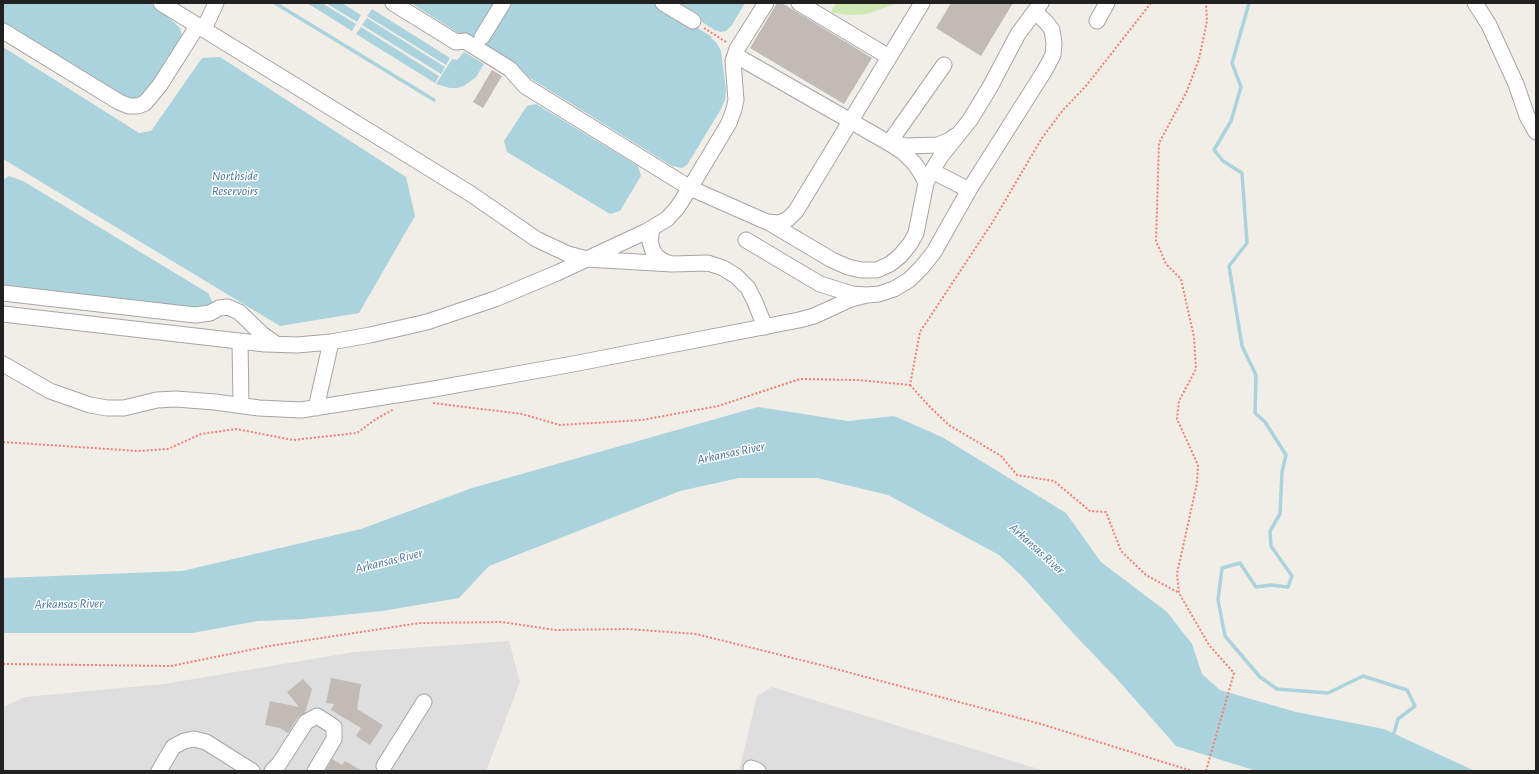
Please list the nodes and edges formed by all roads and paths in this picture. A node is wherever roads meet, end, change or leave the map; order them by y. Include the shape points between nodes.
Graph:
1 (162, 3) edge
2 (216, 3) edge
3 (393, 3) edge
4 (503, 3) edge
5 (664, 3) edge
6 (766, 3) edge
7 (799, 3) edge
8 (922, 3) edge
9 (1107, 3) edge
10 (1206, 3) edge
11 (1475, 3) edge
12 (1038, 8) edge
13 (693, 21) joint
14 (1097, 21) dead end
15 (201, 27) junction
16 (3, 31) edge
17 (482, 37) dead end
18 (736, 52) junction
19 (889, 57) junction
20 (944, 64) dead end
21 (850, 121) junction
22 (960, 132) junction
23 (1536, 132) edge
24 (889, 143) junction
25 (929, 177) junction
26 (690, 188) junction
27 (968, 190) junction
28 (767, 222) junction
29 (652, 228) junction
30 (746, 240) dead end
31 (587, 259) junction
32 (672, 264) junction
33 (3, 293) edge
34 (867, 295) junction
35 (3, 314) edge
36 (765, 327) junction
37 (240, 341) junction
38 (332, 342) junction
39 (276, 344) junction
40 (3, 364) edge
41 (910, 385) dead end
42 (241, 406) junction
43 (316, 408) junction
44 (1179, 593) junction
45 (3, 664) edge
46 (424, 702) dead end
47 (295, 729) dead end
48 (386, 769) edge
49 (273, 770) edge
50 (159, 771) edge
51 (252, 771) edge
52 (315, 771) edge
53 (1192, 771) edge
54 (1206, 771) edge

1 - 15 street
2 - 15 street
3 - 26 street via 456,42 465,41 510,69 525,86
4 - 17 street
5 - 13 street
6 - 18 street
7 - 19 street
8 - 19 street
9 - 14 street
10 - 44 path via 1207,21 1199,59 1187,91 1160,143 1156,241 1166,264 1181,278 1194,337 1196,369 1179,401 1177,419 1198,465 1197,483 1177,574
11 - 23 street via 1492,32
12 - 22 street via 1018,34 970,120
12 - 27 street via 1052,30 1053,55
13 - 18 path
15 - 16 street via 160,85 145,103 138,106 119,102
15 - 31 street via 472,194 536,239 568,254
18 - 21 street
18 - 26 street via 734,109 729,123
19 - 21 street
20 - 24 street
21 - 24 street
21 - 28 street via 796,211 779,223
22 - 24 street via 938,145 906,146
22 - 25 street via 941,156
24 - 25 street via 903,152
25 - 27 street
25 - 28 street via 916,233 900,256 877,270 848,267
26 - 28 street
26 - 29 street via 677,208
27 - 34 street via 934,252 922,267 909,280 894,289
29 - 31 street
29 - 32 street via 650,242 653,251 665,262
30 - 34 street via 820,284 852,294
31 - 32 street
31 - 38 street via 495,299 426,322
32 - 36 street via 708,262 736,276 748,288
33 - 39 street via 195,315 228,307 239,312
34 - 36 street via 851,299 814,316
35 - 37 street
36 - 43 street via 565,366
37 - 39 street
37 - 42 street
38 - 39 street
38 - 43 street
40 - 42 street via 50,391 107,408 124,408 157,400 176,399
41 - 44 path via 949,425 1001,456 1017,475 1054,481 1090,510 1106,512 1121,551 1146,575
42 - 43 street via 301,410
44 - 54 path via 1209,645 1234,673
45 - 53 path via 171,666 270,646 420,622 502,622 555,630 628,629 696,634 1041,724
46 - 48 street
47 - 49 street via 274,761
49 - 52 street via 306,722 317,716 334,727 334,739
50 - 51 street via 173,747 194,739 206,742

